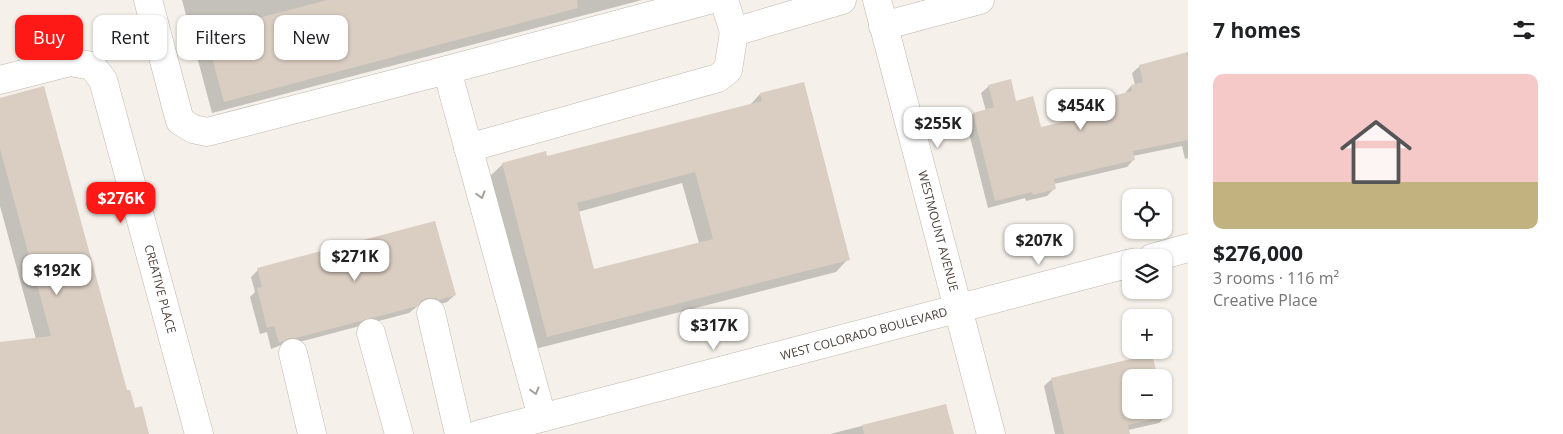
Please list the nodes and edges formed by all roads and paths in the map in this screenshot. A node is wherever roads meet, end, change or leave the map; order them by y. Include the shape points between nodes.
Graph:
1 (148, 0) edge
2 (709, 0) edge
3 (724, 0) edge
4 (842, 0) edge
5 (877, 0) edge
6 (980, 0) edge
7 (884, 26) junction
8 (734, 32) junction
9 (447, 70) junction
10 (0, 80) edge
11 (468, 148) junction
12 (1188, 248) edge
13 (1172, 252) edge
14 (1122, 265) edge
15 (959, 310) junction
16 (431, 313) dead end
17 (371, 332) dead end
18 (293, 353) dead end
19 (542, 417) junction
20 (199, 434) edge
21 (312, 434) edge
22 (398, 434) edge
23 (459, 434) edge
24 (480, 434) edge
25 (991, 434) edge

1 - 9 street via 180,121 193,129 207,132
2 - 9 street
3 - 8 street
4 - 8 street
5 - 7 street, WESTMOUNT AVENUE
6 - 7 street
7 - 15 street, WESTMOUNT AVENUE
8 - 11 street via 728,70 718,78
9 - 11 street
10 - 20 street, CREATIVE PLACE via 70,62 92,66 104,80
11 -> 19 street
12 - 13 street
14 - 15 street, WEST COLORADO BOULEVARD
15 - 19 street, WEST COLORADO BOULEVARD
15 - 25 street, WESTMOUNT AVENUE
16 - 23 street
17 - 22 street
18 - 21 street
19 - 24 street, WEST COLORADO BOULEVARD

